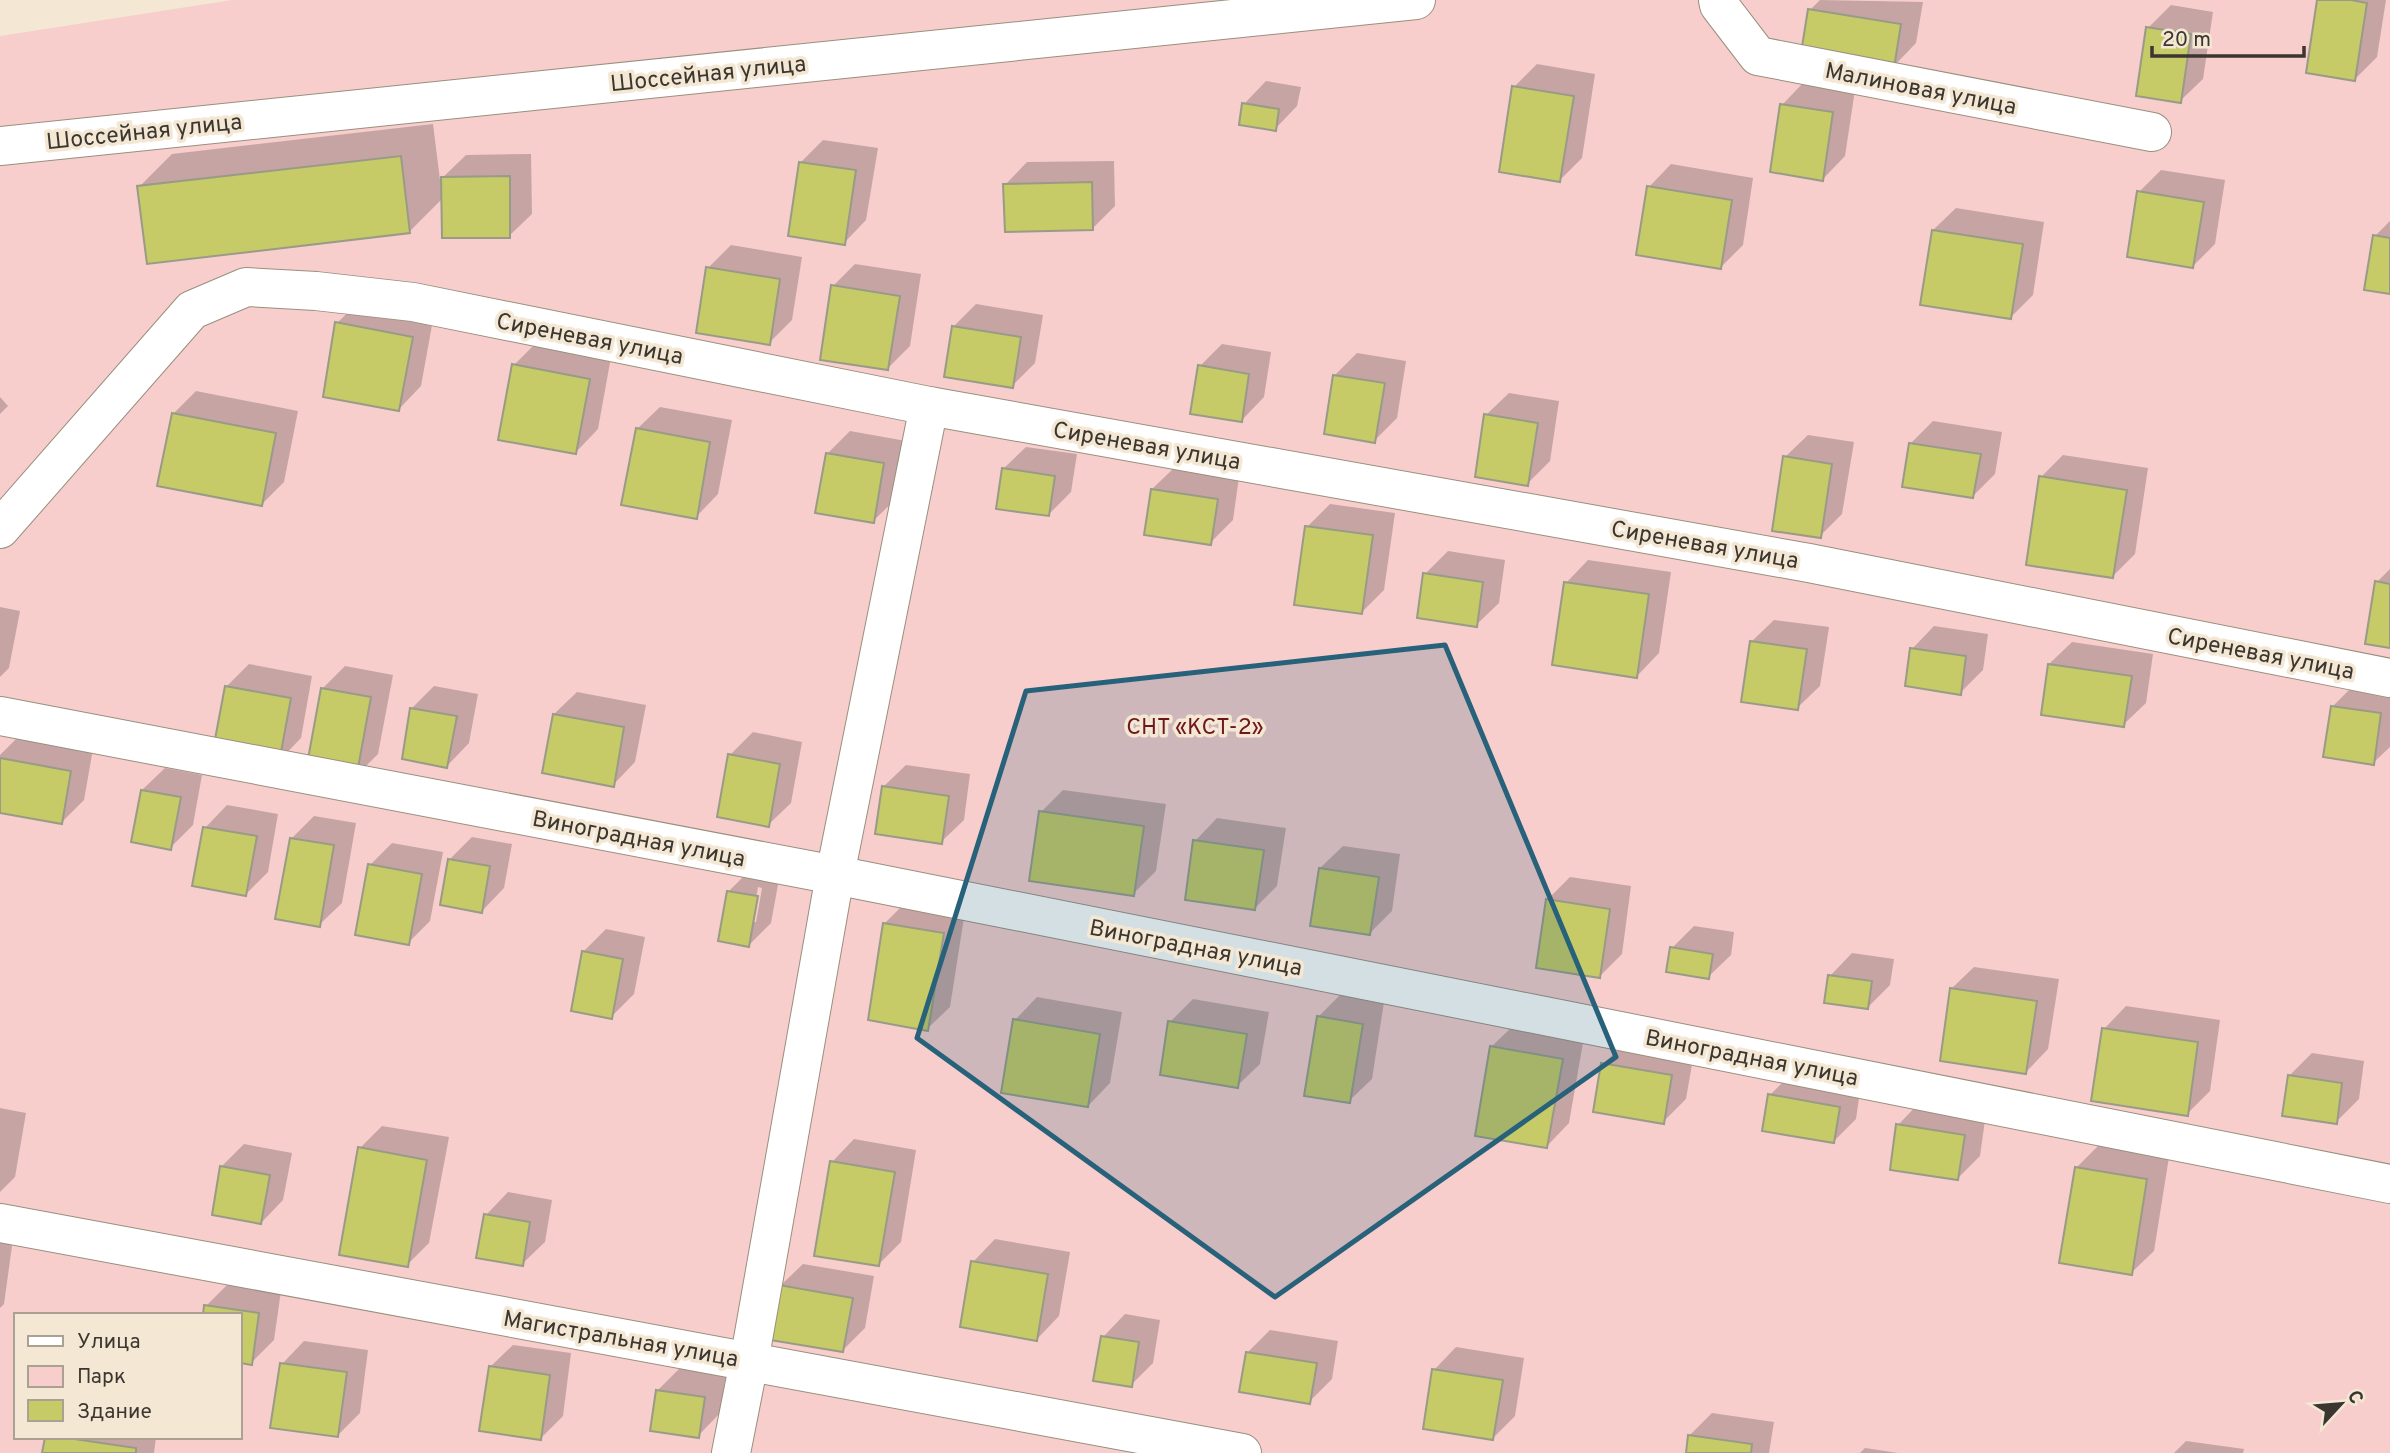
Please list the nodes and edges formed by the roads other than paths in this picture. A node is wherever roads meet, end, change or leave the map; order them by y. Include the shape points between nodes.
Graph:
1 (1416, 0) edge
2 (1718, 0) edge
3 (2152, 132) dead end
4 (0, 146) edge
5 (929, 407) junction
6 (0, 529) edge
7 (2390, 678) edge
8 (0, 716) edge
9 (835, 876) junction
10 (2390, 1184) edge
11 (0, 1223) edge
12 (749, 1362) junction
13 (731, 1453) edge
14 (1242, 1453) edge

1 - 4 street, Шоссейная улица
2 - 3 street, Малиновая улица via 1758,56
5 - 6 street, Сиреневая улица via 413,302 246,287 192,310
5 - 7 street, Сиреневая улица via 1809,563
5 - 9 street
8 - 9 street, Виноградная улица
9 - 10 street, Виноградная улица
9 - 12 street
11 - 12 street, Магистральная улица
12 - 13 street
12 - 14 street, Магистральная улица

